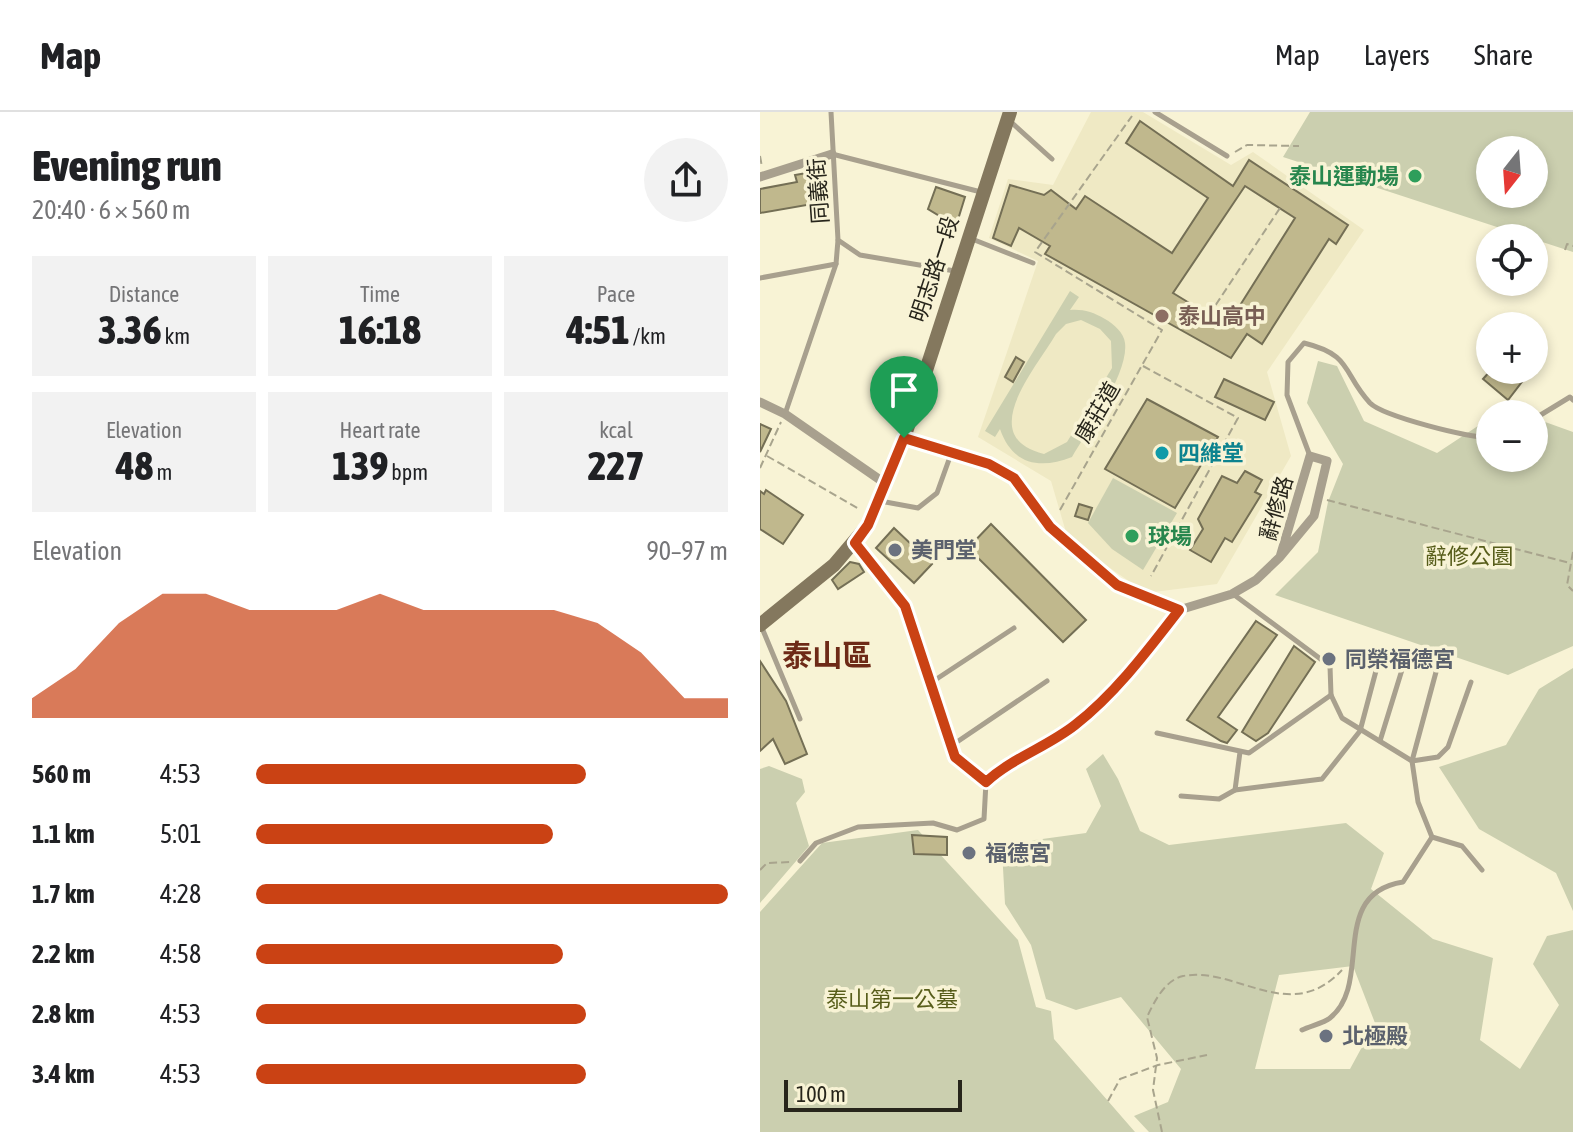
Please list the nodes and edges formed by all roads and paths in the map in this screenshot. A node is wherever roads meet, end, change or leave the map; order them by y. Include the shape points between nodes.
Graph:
1 (831, 112) edge
2 (1155, 112) edge
3 (1008, 115) edge
4 (1132, 116) dead end
5 (1299, 146) dead end
6 (832, 154) junction
7 (1227, 156) joint
8 (1052, 159) dead end
9 (760, 177) edge
10 (982, 192) junction
11 (1280, 208) dead end
12 (967, 237) junction
13 (838, 240) junction
14 (1573, 246) edge
15 (1573, 253) edge
16 (1033, 263) dead end
17 (836, 264) junction
18 (956, 271) junction
19 (760, 278) edge
20 (1209, 315) dead end
21 (1142, 366) junction
22 (1573, 400) edge
23 (760, 402) edge
24 (1548, 410) edge
25 (785, 414) junction
26 (1476, 435) edge
27 (904, 438) junction
28 (951, 454) junction
29 (767, 456) junction
30 (1310, 456) junction
31 (760, 468) edge
32 (886, 484) junction
33 (1319, 498) junction
34 (879, 501) junction
35 (1060, 510) dead end
36 (871, 519) junction
37 (855, 543) junction
38 (1573, 552) edge
39 (1280, 557) junction
40 (1570, 563) junction
41 (1151, 576) dead end
42 (1573, 591) edge
43 (1232, 594) junction
44 (1179, 610) junction
45 (760, 625) edge
46 (1014, 628) dead end
47 (1381, 652) dead end
48 (1405, 660) dead end
49 (1436, 672) dead end
50 (1047, 681) dead end
51 (932, 682) junction
52 (1471, 682) dead end
53 (1331, 695) junction
54 (800, 719) dead end
55 (1360, 731) junction
56 (1157, 733) dead end
57 (1380, 741) junction
58 (951, 746) junction
59 (1240, 752) junction
60 (1412, 761) junction
61 (986, 782) junction
62 (1235, 790) junction
63 (1181, 796) dead end
64 (1432, 837) junction
65 (800, 861) joint
66 (760, 870) edge
67 (1482, 870) dead end
68 (1352, 961) junction
69 (1302, 1030) dead end
70 (1207, 1055) dead end
71 (1158, 1065) junction
72 (1108, 1101) dead end
73 (1162, 1132) edge

1 - 6 lane, 同義街
2 - 7 lane
3 - 8 lane
3 - 10 main road, 明志路一段
4 - 21 path, 康莊道 via 1035,252 1162,330
5 - 7 path via 1247,145
6 - 9 street
6 - 10 lane
6 - 13 lane, 同義街
10 - 12 main road, 明志路一段
11 - 20 path
12 - 16 lane
12 - 18 main road, 明志路一段
13 - 17 lane
13 - 18 lane, 同義街 via 860,255
14 - 15 path via 1567,244 1565,250
17 - 19 lane
17 - 25 lane
18 - 27 main road, 明志路一段
21 - 35 path, 康莊道
21 - 41 path via 1238,418
22 - 24 lane
23 - 25 street
25 - 29 path
25 - 32 street
26 - 30 lane via 1447,432 1372,405 1344,361 1325,348 1304,343 1288,362 1287,395
27 - 28 street
27 - 32 main road, 明志路一段
28 - 34 lane via 937,493 918,508
28 - 44 street via 989,464 1014,478 1050,527 1117,585
29 - 31 path
29 - 36 path
30 - 33 street, 辭修路 via 1329,463
30 - 39 street, 辭修路
32 - 34 main road, 明志路一段
33 - 39 street, 辭修路 via 1310,523
33 - 40 path
34 - 36 main road, 明志路一段
36 - 37 main road, 明志路一段
37 - 45 main road, 明志路一段
37 - 51 lane via 905,606
38 - 40 path
39 - 43 street, 辭修路
40 - 42 path via 1567,585
43 - 44 street, 辭修路
43 - 53 lane via 1330,666
44 - 61 lane via 1077,724
45 - 54 lane
46 - 51 lane
47 - 55 lane
48 - 57 lane
49 - 60 lane
50 - 58 lane
51 - 58 lane
52 - 60 lane via 1448,747 1438,757
53 - 55 lane via 1342,718
53 - 59 lane via 1249,753
55 - 57 lane
55 - 62 lane via 1322,779
56 - 59 lane
57 - 60 lane
58 - 61 lane via 955,757
59 - 62 lane
60 - 64 lane via 1418,802
61 - 65 lane via 984,819 957,830 933,823 858,827 816,843
62 - 63 lane via 1219,799
64 - 67 lane via 1462,846
64 - 68 lane via 1403,882 1387,885 1357,917
65 - 66 path via 767,863
68 - 69 lane via 1344,1002 1330,1019
68 - 71 path via 1330,983 1297,993 1180,976 1155,1000 1147,1017
70 - 71 path
71 - 72 path via 1120,1079
71 - 73 path via 1153,1090

